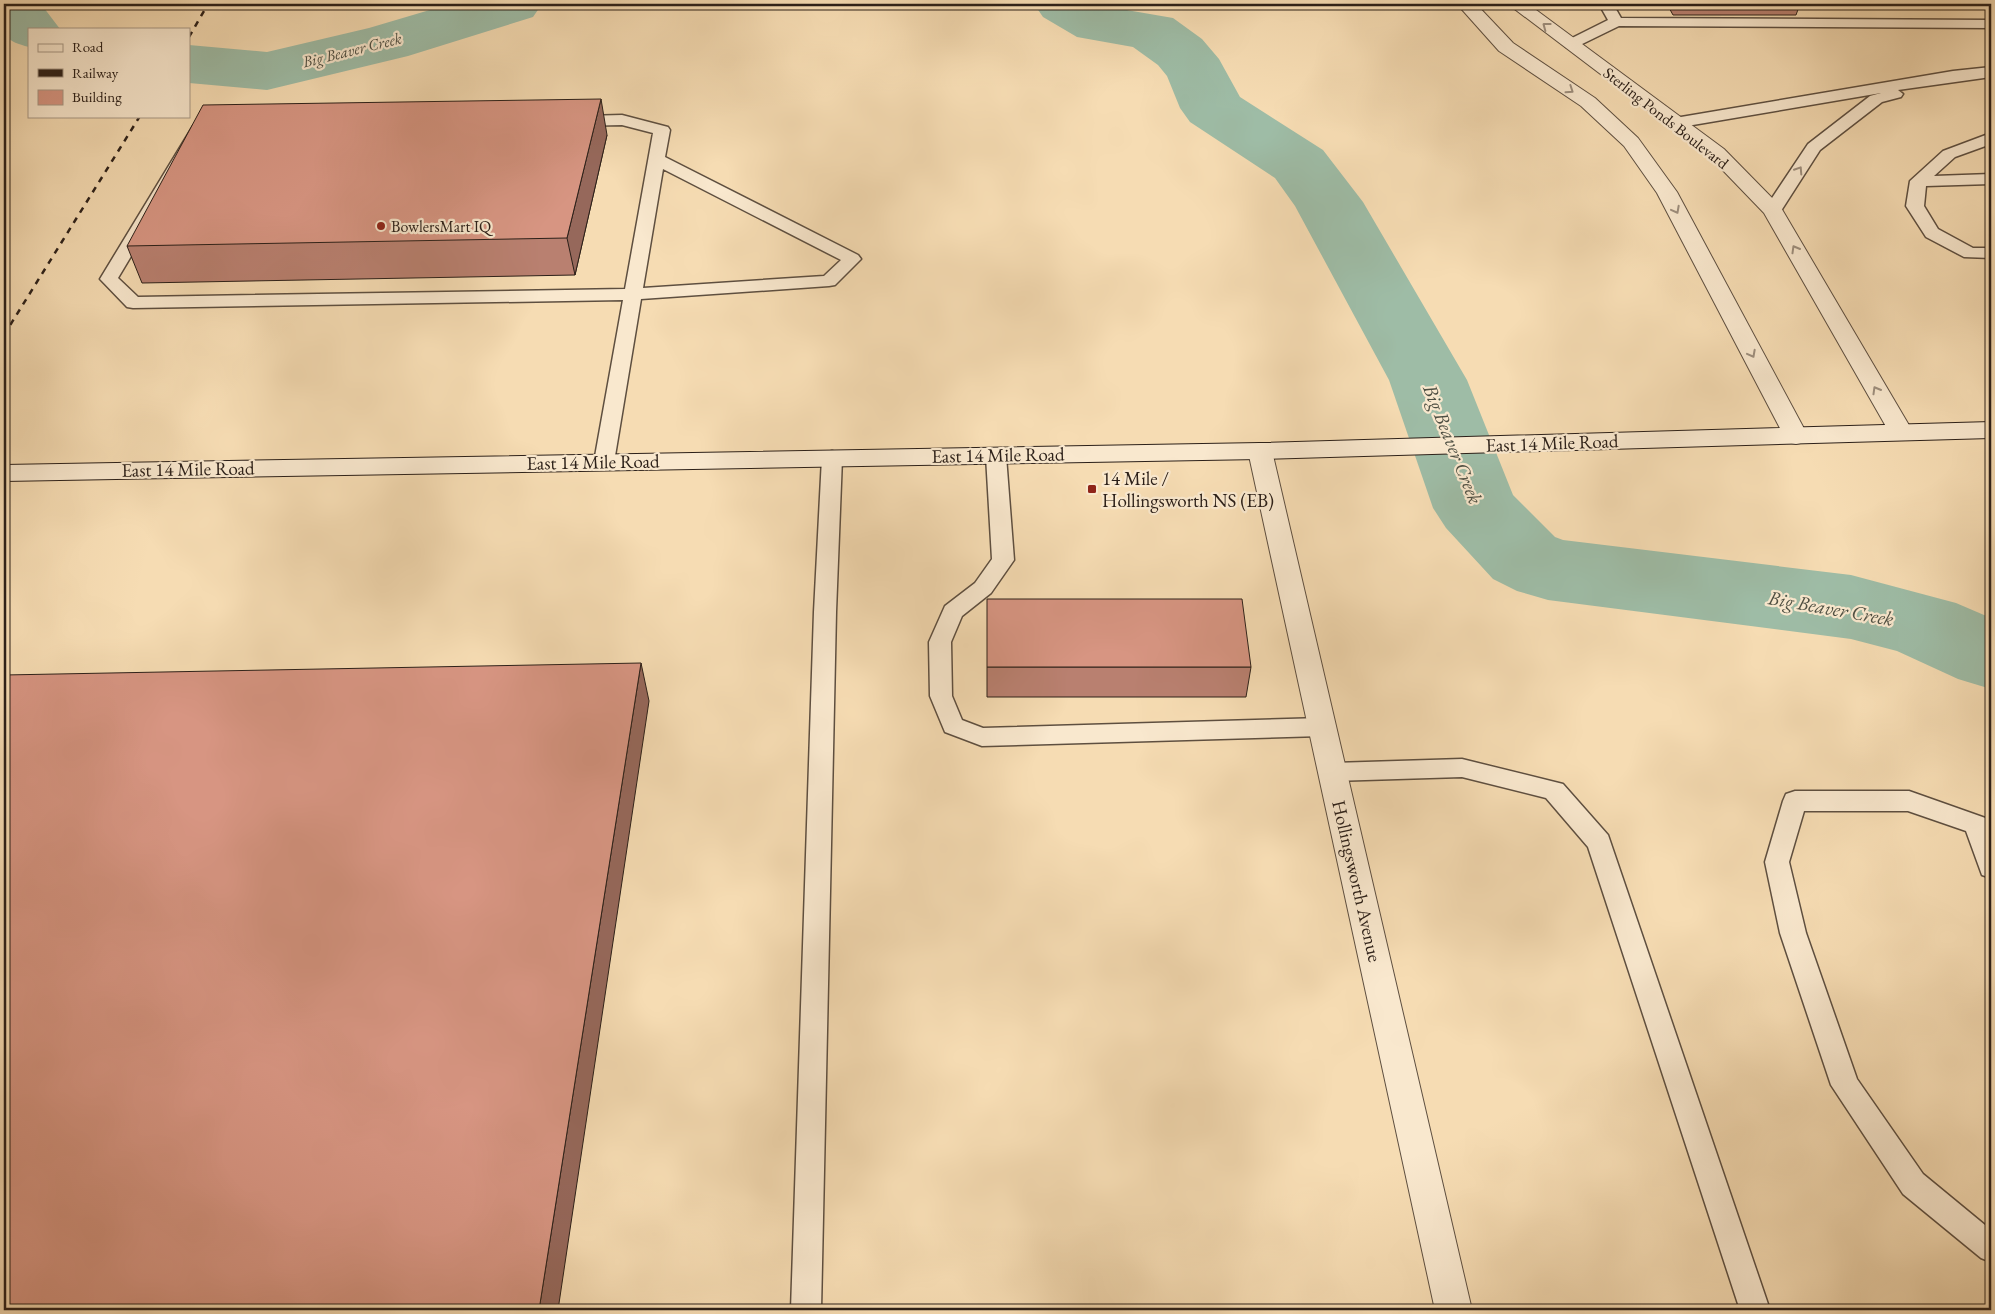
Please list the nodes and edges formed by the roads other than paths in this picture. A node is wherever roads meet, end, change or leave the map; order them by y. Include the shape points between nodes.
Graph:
1 (1466, 4) edge
2 (1517, 4) edge
3 (1606, 4) edge
4 (1616, 22) junction
5 (1991, 24) edge
6 (1571, 44) junction
7 (1991, 72) edge
8 (1953, 76) junction
9 (1675, 123) junction
10 (1991, 138) edge
11 (658, 159) junction
12 (1991, 179) edge
13 (1918, 181) junction
14 (1773, 210) junction
15 (1991, 253) edge
16 (633, 294) junction
17 (1991, 430) edge
18 (1901, 432) junction
19 (1796, 436) junction
20 (1260, 451) junction
21 (996, 456) junction
22 (832, 458) junction
23 (604, 462) junction
24 (4, 473) edge
25 (1322, 727) junction
26 (1333, 772) junction
27 (1984, 828) edge
28 (1991, 868) edge
29 (1991, 1248) edge
30 (806, 1310) edge
31 (1454, 1310) edge
32 (1755, 1310) edge

1 -> 19 street, Sterling Ponds Boulevard via 1506,47 1588,102 1631,142 1667,192
6 -> 2 street, Sterling Ponds Boulevard
3 - 4 lane
4 - 5 lane
4 - 6 lane
6 - 9 street, Sterling Ponds Boulevard
7 - 8 lane
8 - 9 lane
14 -> 8 lane via 1814,147 1876,100
9 - 14 street, Sterling Ponds Boulevard via 1717,153
10 - 13 lane via 1949,154
11 - 16 lane
11 - 16 lane via 852,259 829,281
11 - 16 lane via 662,130 622,120 199,129 109,279 133,303
12 - 13 lane
13 - 15 lane via 1915,206 1932,233 1970,253
18 -> 14 street, Sterling Ponds Boulevard
16 - 23 lane
17 - 18 street, East 14 Mile Road
18 - 19 street, East 14 Mile Road
19 - 20 street, East 14 Mile Road
20 - 21 street, East 14 Mile Road
20 - 25 street, Hollingsworth Avenue
21 - 22 street, East 14 Mile Road
21 - 25 lane via 1003,560 983,588 954,612 940,642 941,696 953,726 982,737
22 - 23 street, East 14 Mile Road
22 - 30 lane
23 - 24 street, East 14 Mile Road
25 - 26 street, Hollingsworth Avenue
26 - 31 street, Hollingsworth Avenue
26 - 32 lane via 1462,768 1554,791 1599,842
27 - 28 lane
27 - 29 lane via 1909,801 1795,801 1777,862 1793,933 1845,1085 1913,1184

